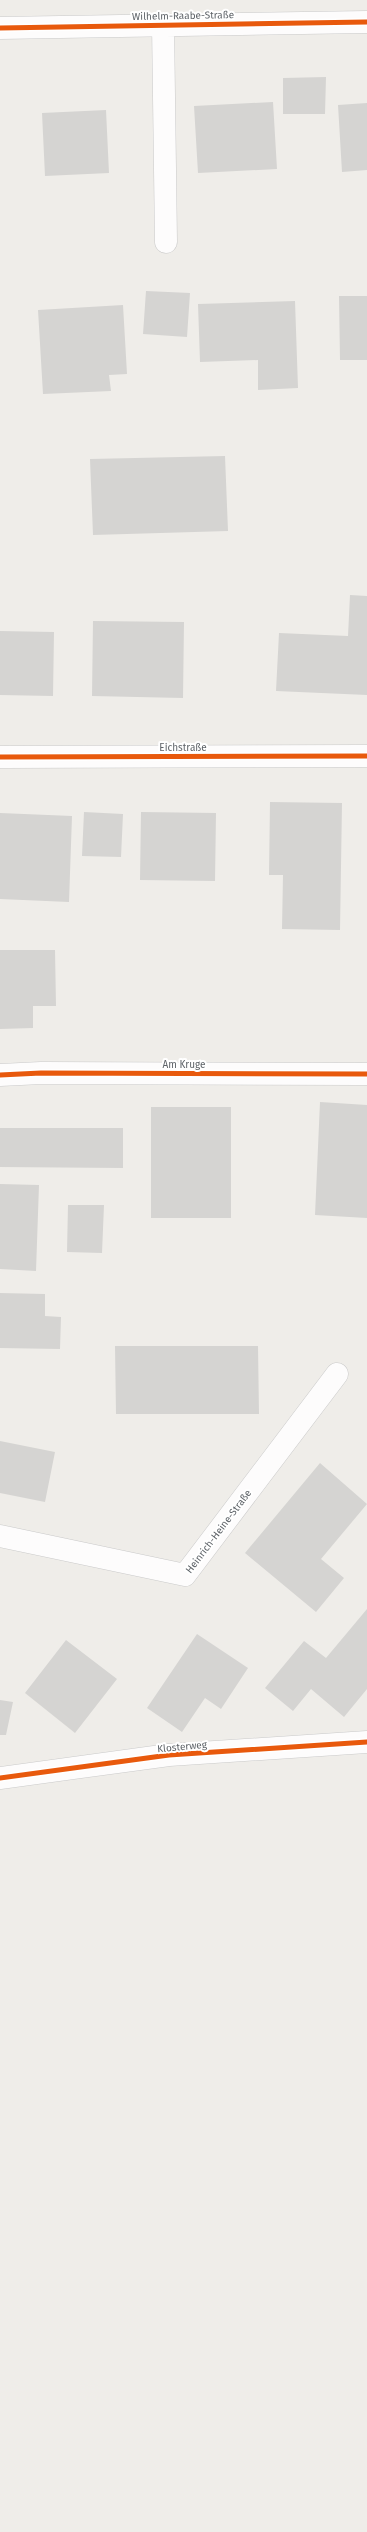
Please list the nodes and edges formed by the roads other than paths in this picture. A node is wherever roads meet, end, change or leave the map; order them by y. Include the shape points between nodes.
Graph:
1 (367, 22) edge
2 (163, 24) junction
3 (0, 28) edge
4 (166, 242) dead end
5 (0, 756) edge
6 (367, 756) edge
7 (367, 1074) edge
8 (0, 1075) edge
9 (337, 1374) dead end
10 (0, 1536) edge
11 (367, 1742) edge
12 (0, 1778) edge

1 - 2 street, Wilhelm-Raabe-Straße
2 - 3 street, Wilhelm-Raabe-Straße
2 - 4 street, Wilhelm-Raabe-Straße
5 - 6 street, Eichstraße
7 - 8 street, Am Kruge
9 - 10 street, Heinrich-Heine-Straße via 185,1575
11 - 12 street, Klosterweg via 169,1755

